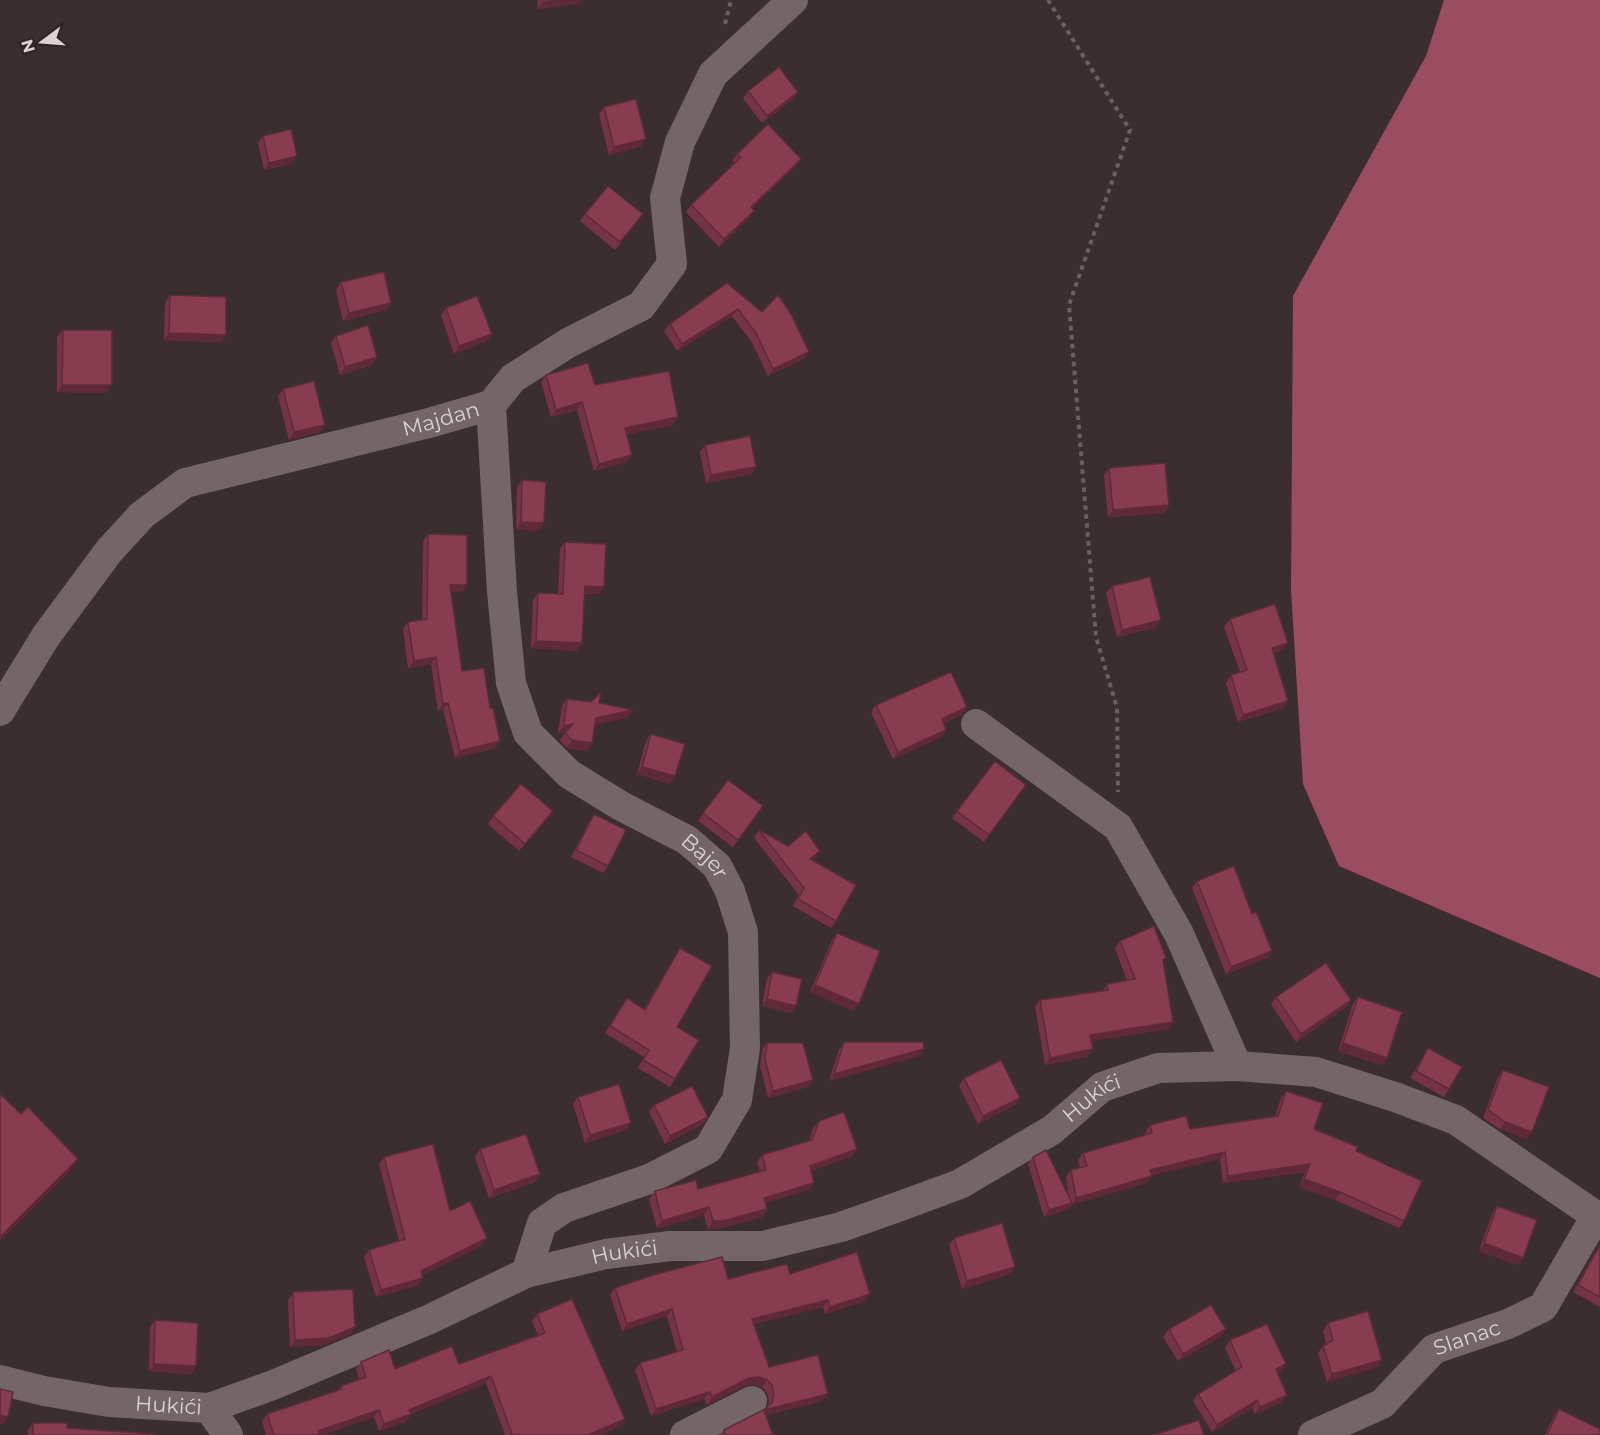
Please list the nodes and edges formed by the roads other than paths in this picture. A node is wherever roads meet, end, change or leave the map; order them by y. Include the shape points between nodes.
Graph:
1 (793, 0) edge
2 (491, 405) junction
3 (0, 711) edge
4 (976, 724) dead end
5 (1237, 1066) junction
6 (1598, 1218) edge
7 (526, 1273) junction
8 (0, 1380) edge
9 (752, 1401) dead end
10 (210, 1421) edge
11 (228, 1435) edge
12 (685, 1435) edge
13 (1312, 1435) edge

1 - 2 street, Majdan via 713,74 708,84 680,142 665,198 672,264 641,306 568,343 513,378
2 - 3 street, Majdan via 185,483 142,514 110,551 46,636
2 - 7 street, Bajer via 511,683 528,733 569,774 687,840 717,866 743,932 744,1059 737,1100 708,1149 649,1179 564,1208 542,1222
4 - 5 street via 1118,827 1179,934
5 - 6 street, Hukići via 1316,1072 1456,1120
5 - 7 street, Hukići via 1158,1068 1102,1087 1052,1130 960,1184 841,1227 763,1246 670,1246 606,1254
6 - 13 street, Slanac via 1543,1307 1508,1324 1434,1349 1382,1404
7 - 10 street, Hukići via 430,1319 273,1385
8 - 10 street, Hukići
9 - 12 street
10 - 11 street

